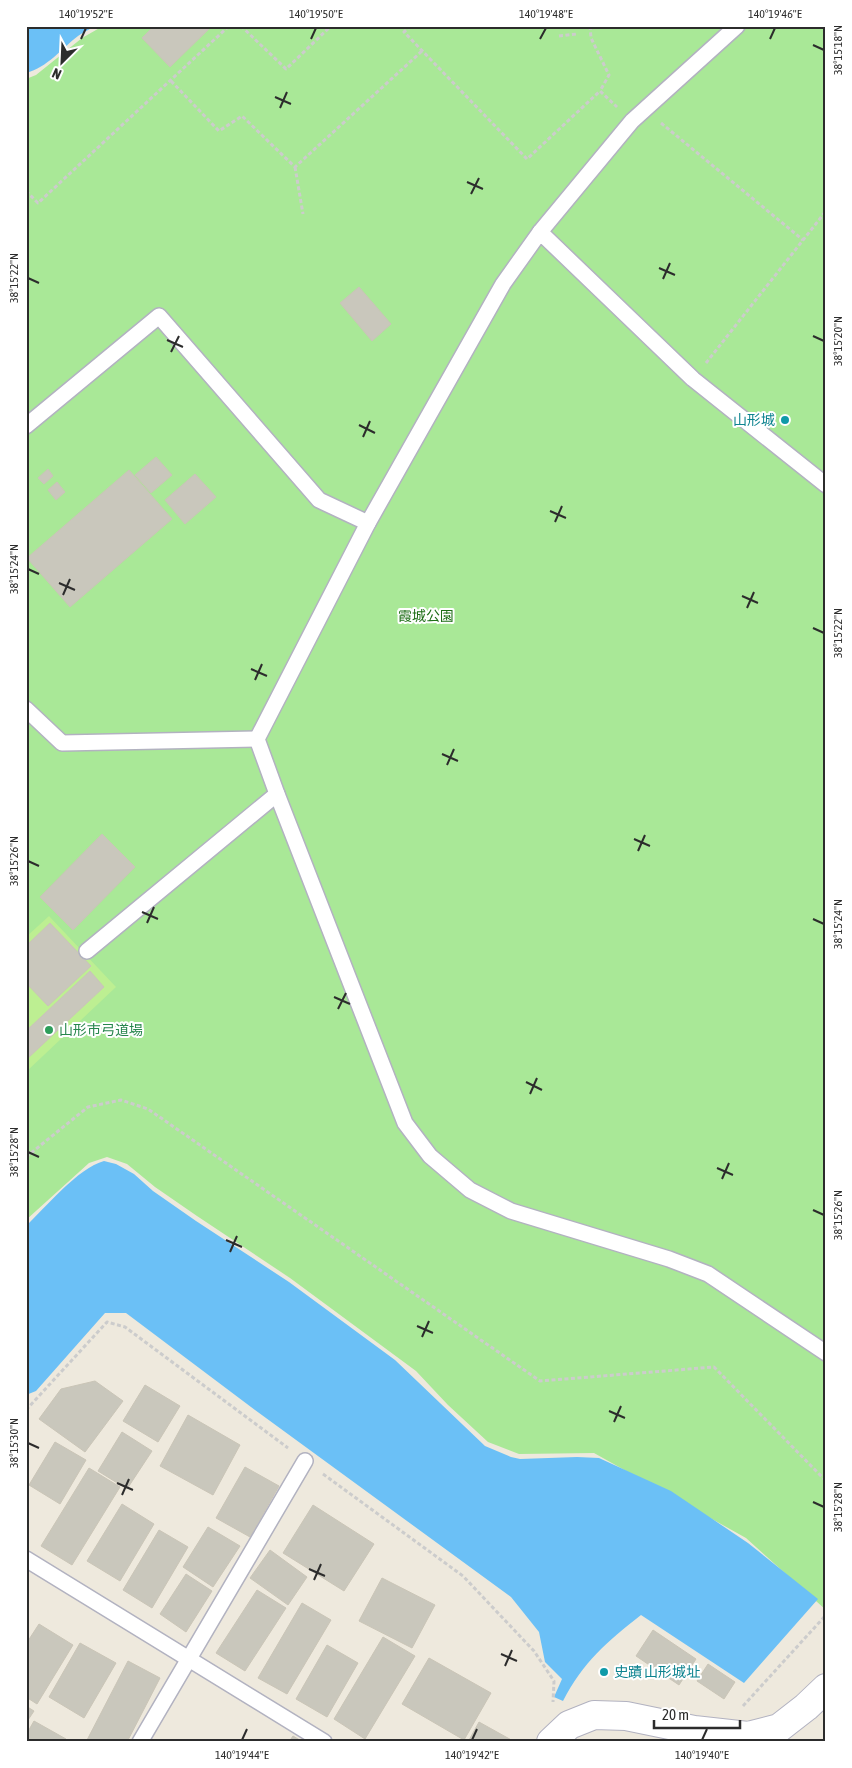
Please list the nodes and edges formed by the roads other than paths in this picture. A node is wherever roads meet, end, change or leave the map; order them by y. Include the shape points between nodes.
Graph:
1 (737, 26) edge
2 (540, 232) junction
3 (26, 426) edge
4 (826, 485) edge
5 (368, 523) junction
6 (26, 708) edge
7 (257, 739) junction
8 (277, 794) junction
9 (87, 952) dead end
10 (826, 1353) edge
11 (305, 1461) dead end
12 (26, 1559) edge
13 (188, 1657) junction
14 (826, 1688) edge
15 (690, 1736) edge
16 (140, 1742) edge
17 (324, 1742) edge
18 (551, 1742) edge

1 - 2 lane via 632,121
2 - 4 lane via 693,379
2 - 5 lane via 503,284
3 - 5 lane via 159,316 319,500
5 - 7 lane
6 - 7 lane via 62,743
7 - 8 lane
8 - 9 lane
8 - 10 lane via 405,1123 430,1156 470,1190 511,1212 669,1259 708,1274
11 - 13 lane
12 - 13 lane
13 - 16 lane
13 - 17 lane
14 - 15 street via 779,1728 748,1736
15 - 18 street via 626,1716 594,1715 569,1724

